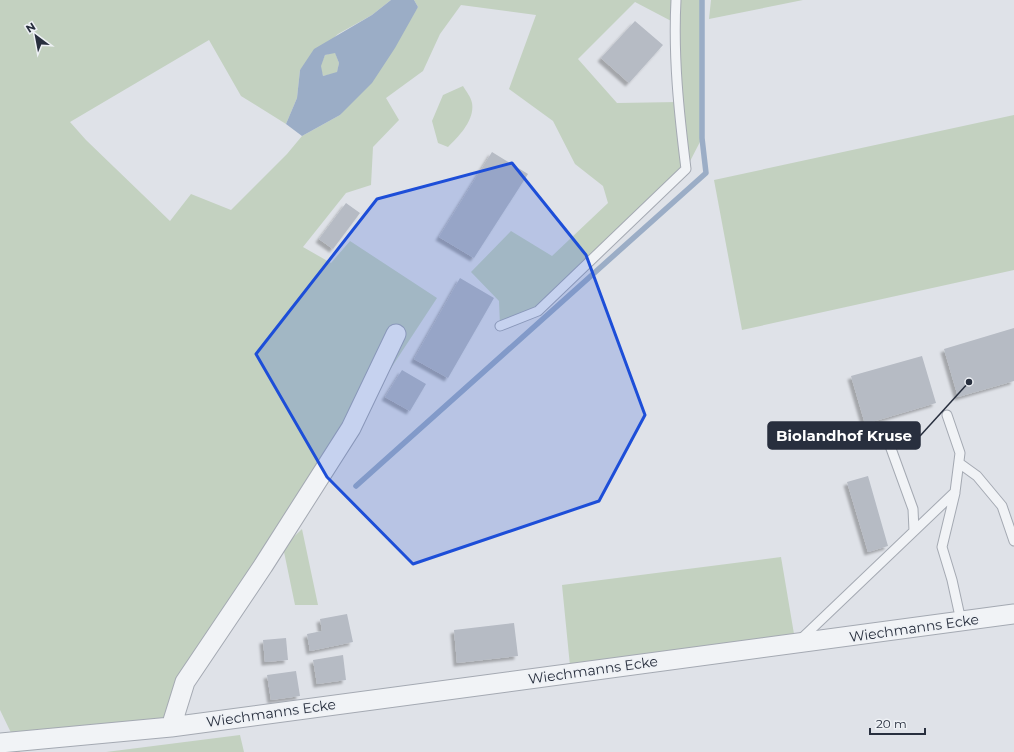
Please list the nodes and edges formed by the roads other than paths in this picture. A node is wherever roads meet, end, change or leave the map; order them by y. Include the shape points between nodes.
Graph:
1 (676, 0) edge
2 (500, 326) dead end
3 (396, 334) dead end
4 (947, 415) dead end
5 (890, 443) dead end
6 (959, 463) junction
7 (955, 492) junction
8 (914, 531) junction
9 (1014, 541) edge
10 (1014, 614) edge
11 (961, 621) junction
12 (796, 643) junction
13 (171, 727) junction
14 (0, 743) edge

1 - 2 lane via 678,102 686,169 538,311
3 - 13 street via 351,428 185,682
4 - 6 lane via 960,454
5 - 8 lane via 913,509
6 - 7 lane
6 - 9 lane via 977,476 1002,506
7 - 8 lane
7 - 11 lane via 942,547
8 - 12 lane
10 - 11 street, Wiechmanns Ecke
11 - 12 street, Wiechmanns Ecke
12 - 13 street, Wiechmanns Ecke
13 - 14 street, Wiechmanns Ecke

